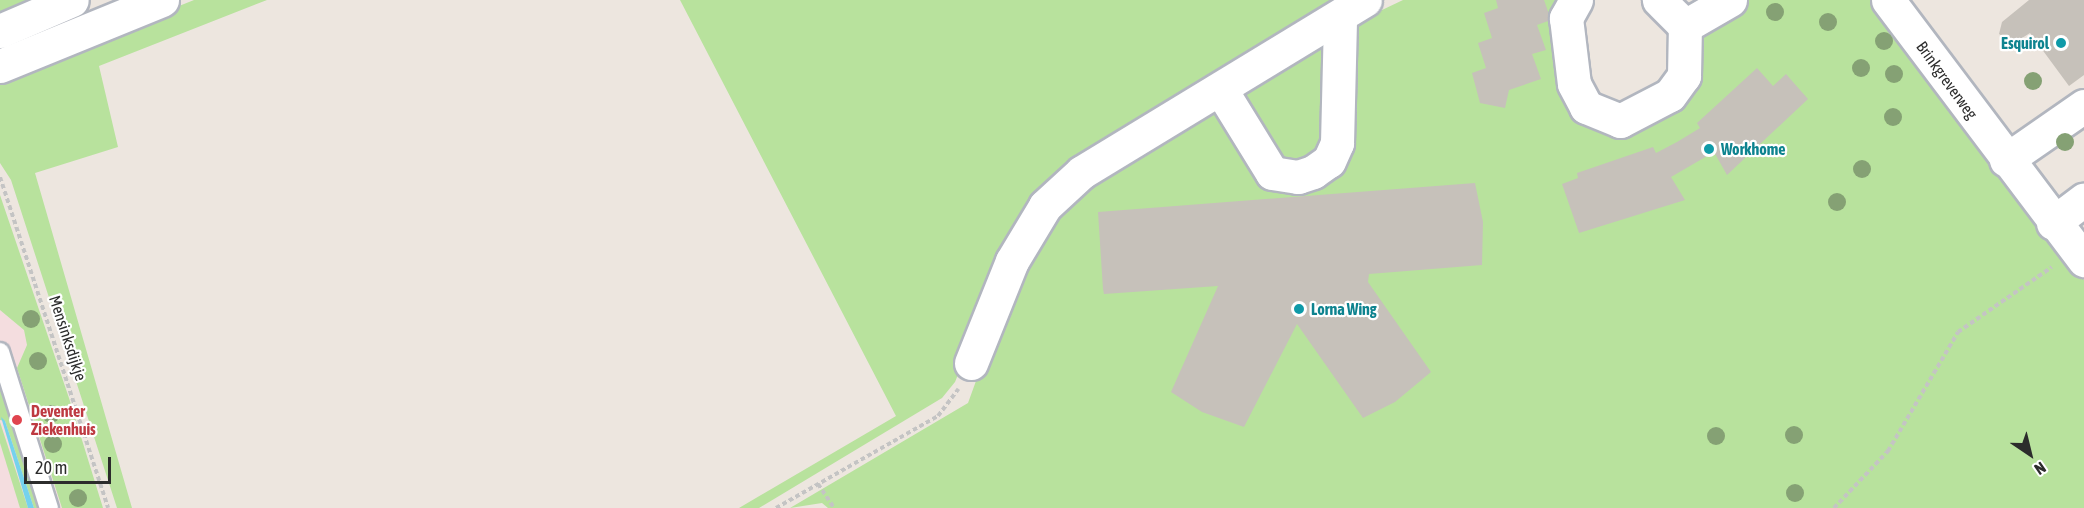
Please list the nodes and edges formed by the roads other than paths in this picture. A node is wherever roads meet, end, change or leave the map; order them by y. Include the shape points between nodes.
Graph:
1 (72, 0) edge
2 (162, 0) edge
3 (1576, 0) edge
4 (1659, 0) edge
5 (1730, 0) edge
6 (1888, 0) edge
7 (1353, 8) edge
8 (1685, 26) junction
9 (0, 31) edge
10 (0, 66) edge
11 (1221, 90) junction
12 (2084, 106) edge
13 (2006, 160) junction
14 (2084, 200) edge
15 (2053, 223) junction
16 (2079, 255) edge
17 (0, 352) edge
18 (971, 363) road end
19 (50, 508) edge

1 - 9 street
2 - 10 street
3 - 8 street via 1566,18 1574,84 1586,107 1598,116 1620,121 1670,95 1684,76 1689,57
4 - 8 street
5 - 8 street
6 - 13 street, Brinkgreverweg
7 - 11 street
7 - 11 street via 1337,143 1329,161 1313,172 1298,177 1272,173
11 - 18 street via 1112,150 1046,206 1012,261
12 - 13 street
13 - 15 street, Brinkgreverweg
14 - 15 street
15 - 16 street, Brinkgreverweg
17 - 19 lane

